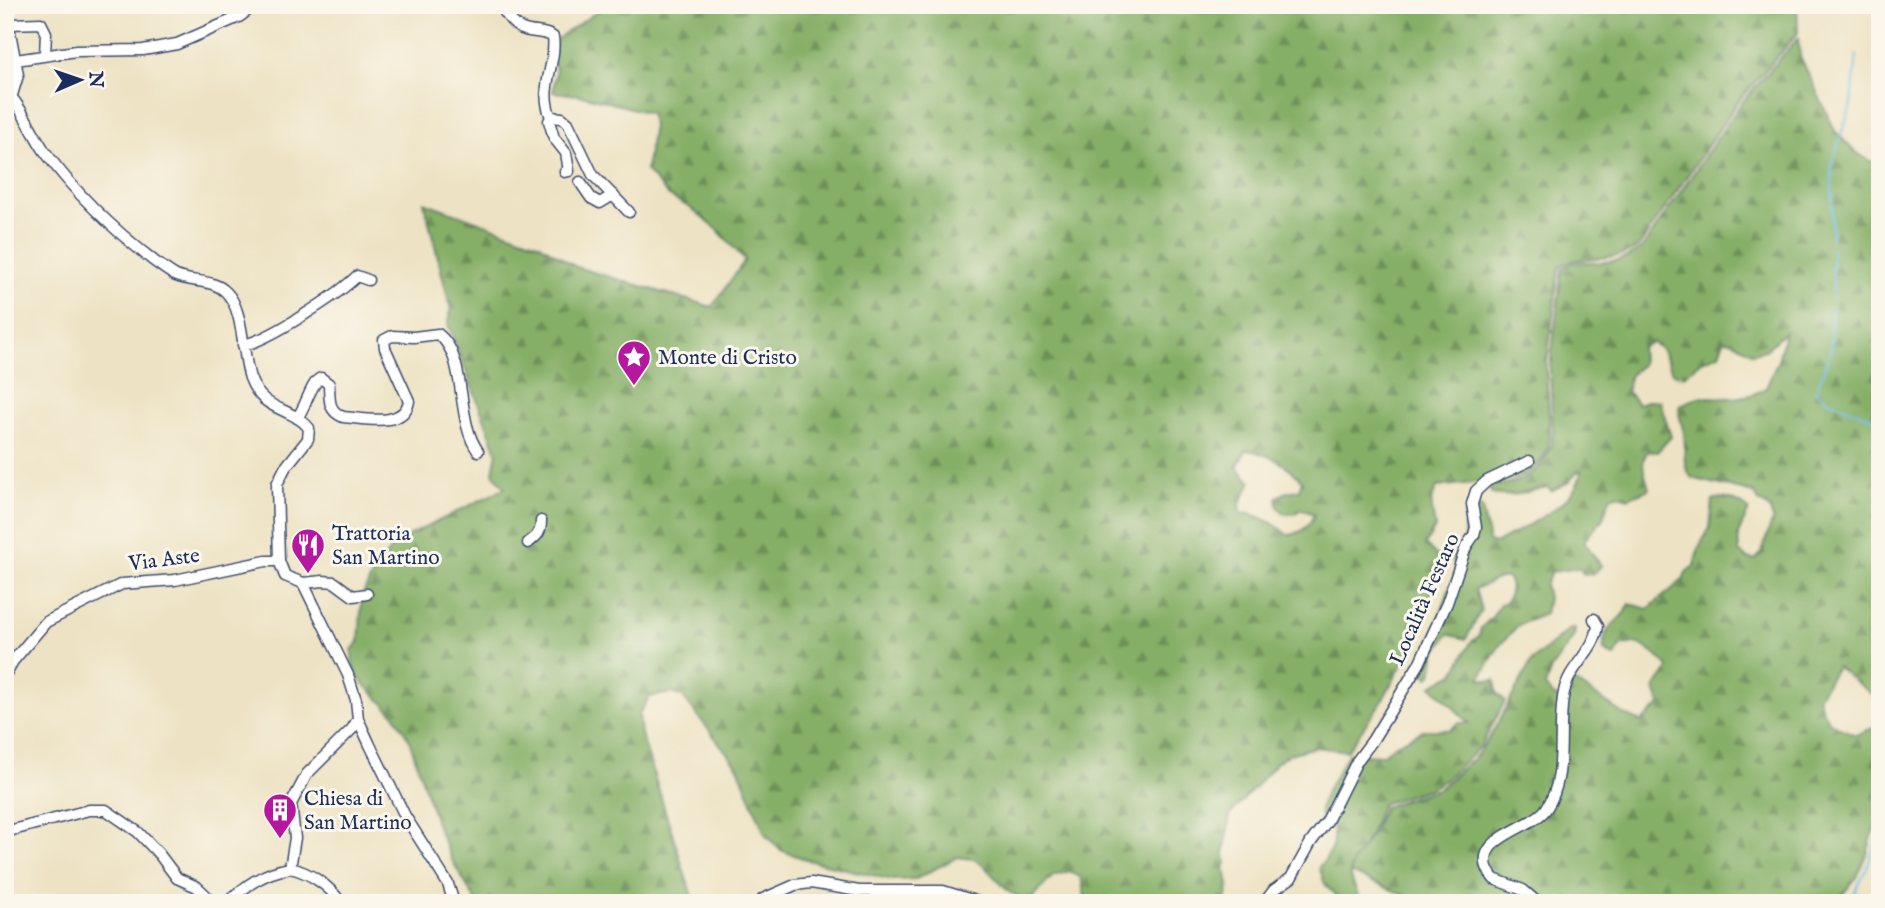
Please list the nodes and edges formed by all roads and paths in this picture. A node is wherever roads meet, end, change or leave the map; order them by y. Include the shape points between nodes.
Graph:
1 (255, 5) edge
2 (500, 5) edge
3 (5, 6) edge
4 (9, 24) junction
5 (45, 55) junction
6 (16, 60) junction
7 (9, 98) edge
8 (551, 117) junction
9 (5, 118) edge
10 (565, 172) dead end
11 (580, 182) dead end
12 (613, 195) junction
13 (629, 212) dead end
14 (368, 280) dead end
15 (243, 345) junction
16 (297, 418) junction
17 (478, 451) dead end
18 (1529, 461) dead end
19 (541, 521) dead end
20 (528, 543) dead end
21 (279, 561) junction
22 (303, 583) junction
23 (367, 594) dead end
24 (1594, 620) dead end
25 (5, 675) edge
26 (358, 719) junction
27 (5, 832) edge
28 (289, 868) junction
29 (214, 903) edge
30 (226, 903) edge
31 (341, 903) edge
32 (454, 903) edge
33 (760, 903) edge
34 (981, 903) edge
35 (1264, 903) edge
36 (1538, 903) edge

1 - 5 street via 239,17 177,44
2 - 8 street via 520,28 552,36 555,50 547,83
3 - 4 street
4 - 5 street via 41,23 46,33
4 - 6 street
5 - 6 street
6 - 7 street via 18,75
7 - 9 street
7 - 15 street via 60,171 114,227 176,275 211,283 228,293
8 - 10 street via 554,138 566,153 569,171
8 - 12 street via 568,123 587,165
11 - 12 street via 600,203
12 - 13 street
14 - 15 street via 357,276 324,303
15 - 16 street via 255,388 267,403
16 - 17 street via 321,378 329,384 329,402 338,414 396,417 409,401 384,340 435,333 443,338 453,358 461,383 463,416
16 - 21 street via 310,433 276,484
18 - 35 street, Località Festaro via 1476,491 1474,535 1424,653 1357,761 1327,821 1291,877
19 - 20 street via 538,536
21 - 22 street via 285,576
21 - 25 street, Via Aste via 176,580 122,584 46,622
22 - 23 street via 323,580 353,596
22 - 26 street via 348,675
24 - 36 street via 1598,626 1595,641 1575,666 1564,690 1559,771 1549,805 1536,820 1498,838 1487,857 1494,878 1521,888
26 - 28 street via 307,774 291,804 295,838
26 - 32 street
27 - 29 street via 89,810 106,810 138,832 177,878 197,887
28 - 30 street via 255,879
28 - 31 street via 314,878
33 - 34 street via 804,883 859,891 943,891

